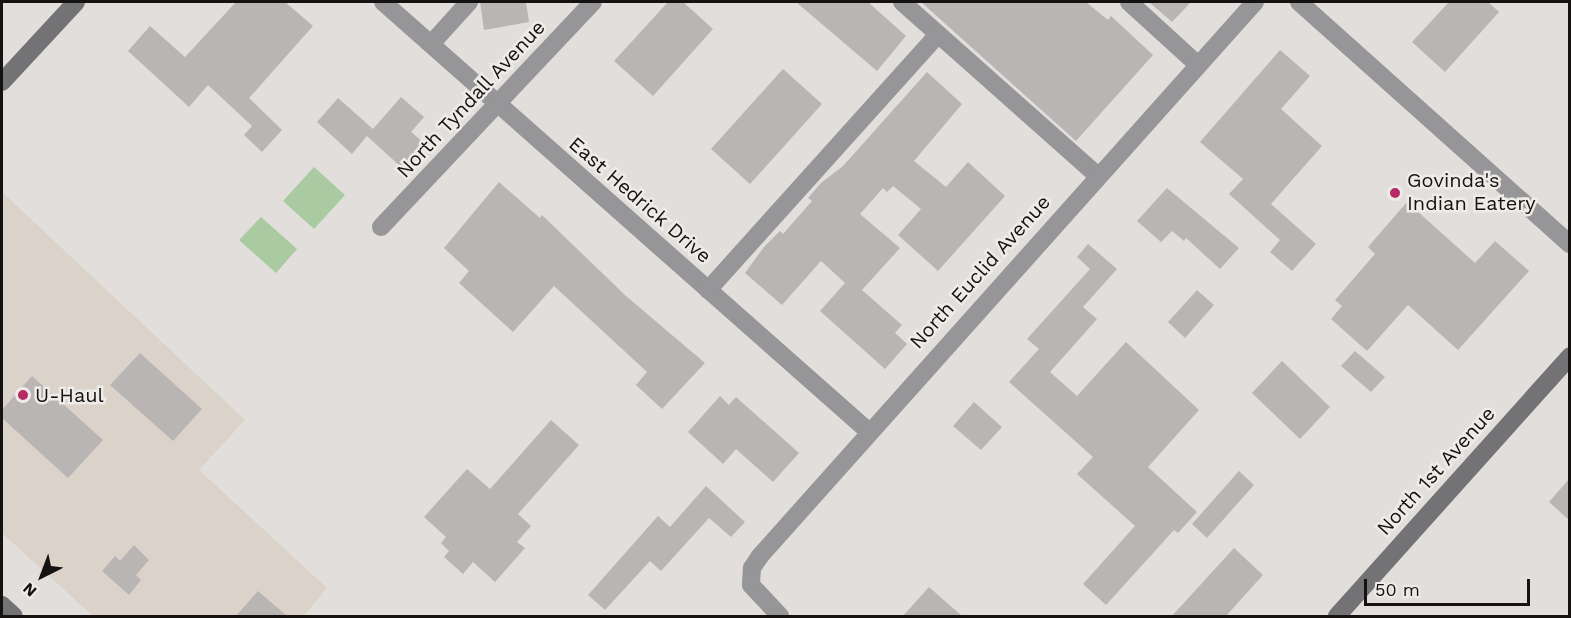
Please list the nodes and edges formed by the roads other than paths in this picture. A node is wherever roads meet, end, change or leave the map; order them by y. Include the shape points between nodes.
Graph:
1 (76, 2) edge
2 (384, 2) edge
3 (469, 2) edge
4 (593, 2) edge
5 (902, 2) edge
6 (1128, 2) edge
7 (1255, 2) edge
8 (1299, 2) edge
9 (937, 36) junction
10 (431, 44) junction
11 (1198, 65) junction
12 (2, 82) edge
13 (498, 104) junction
14 (1098, 176) junction
15 (381, 227) dead end
16 (1569, 244) edge
17 (708, 290) junction
18 (1569, 356) edge
19 (868, 431) junction
20 (2, 605) edge
21 (14, 616) edge
22 (780, 616) edge
23 (1337, 616) edge

1 - 12 main road
2 - 10 street, East Hedrick Drive
3 - 10 street
4 - 13 street, North Tyndall Avenue
5 - 9 street
6 - 11 street
7 - 11 street, North Euclid Avenue
8 - 16 street
9 - 14 street
9 - 17 street
10 - 13 street, East Hedrick Drive
11 - 14 street, North Euclid Avenue
13 - 15 street, North Tyndall Avenue
13 - 17 street, East Hedrick Drive
14 - 19 street, North Euclid Avenue
17 - 19 street, East Hedrick Drive
18 - 23 main road, North 1st Avenue
19 - 22 street, North Euclid Avenue via 760,556 750,579 756,595
20 - 21 main road

